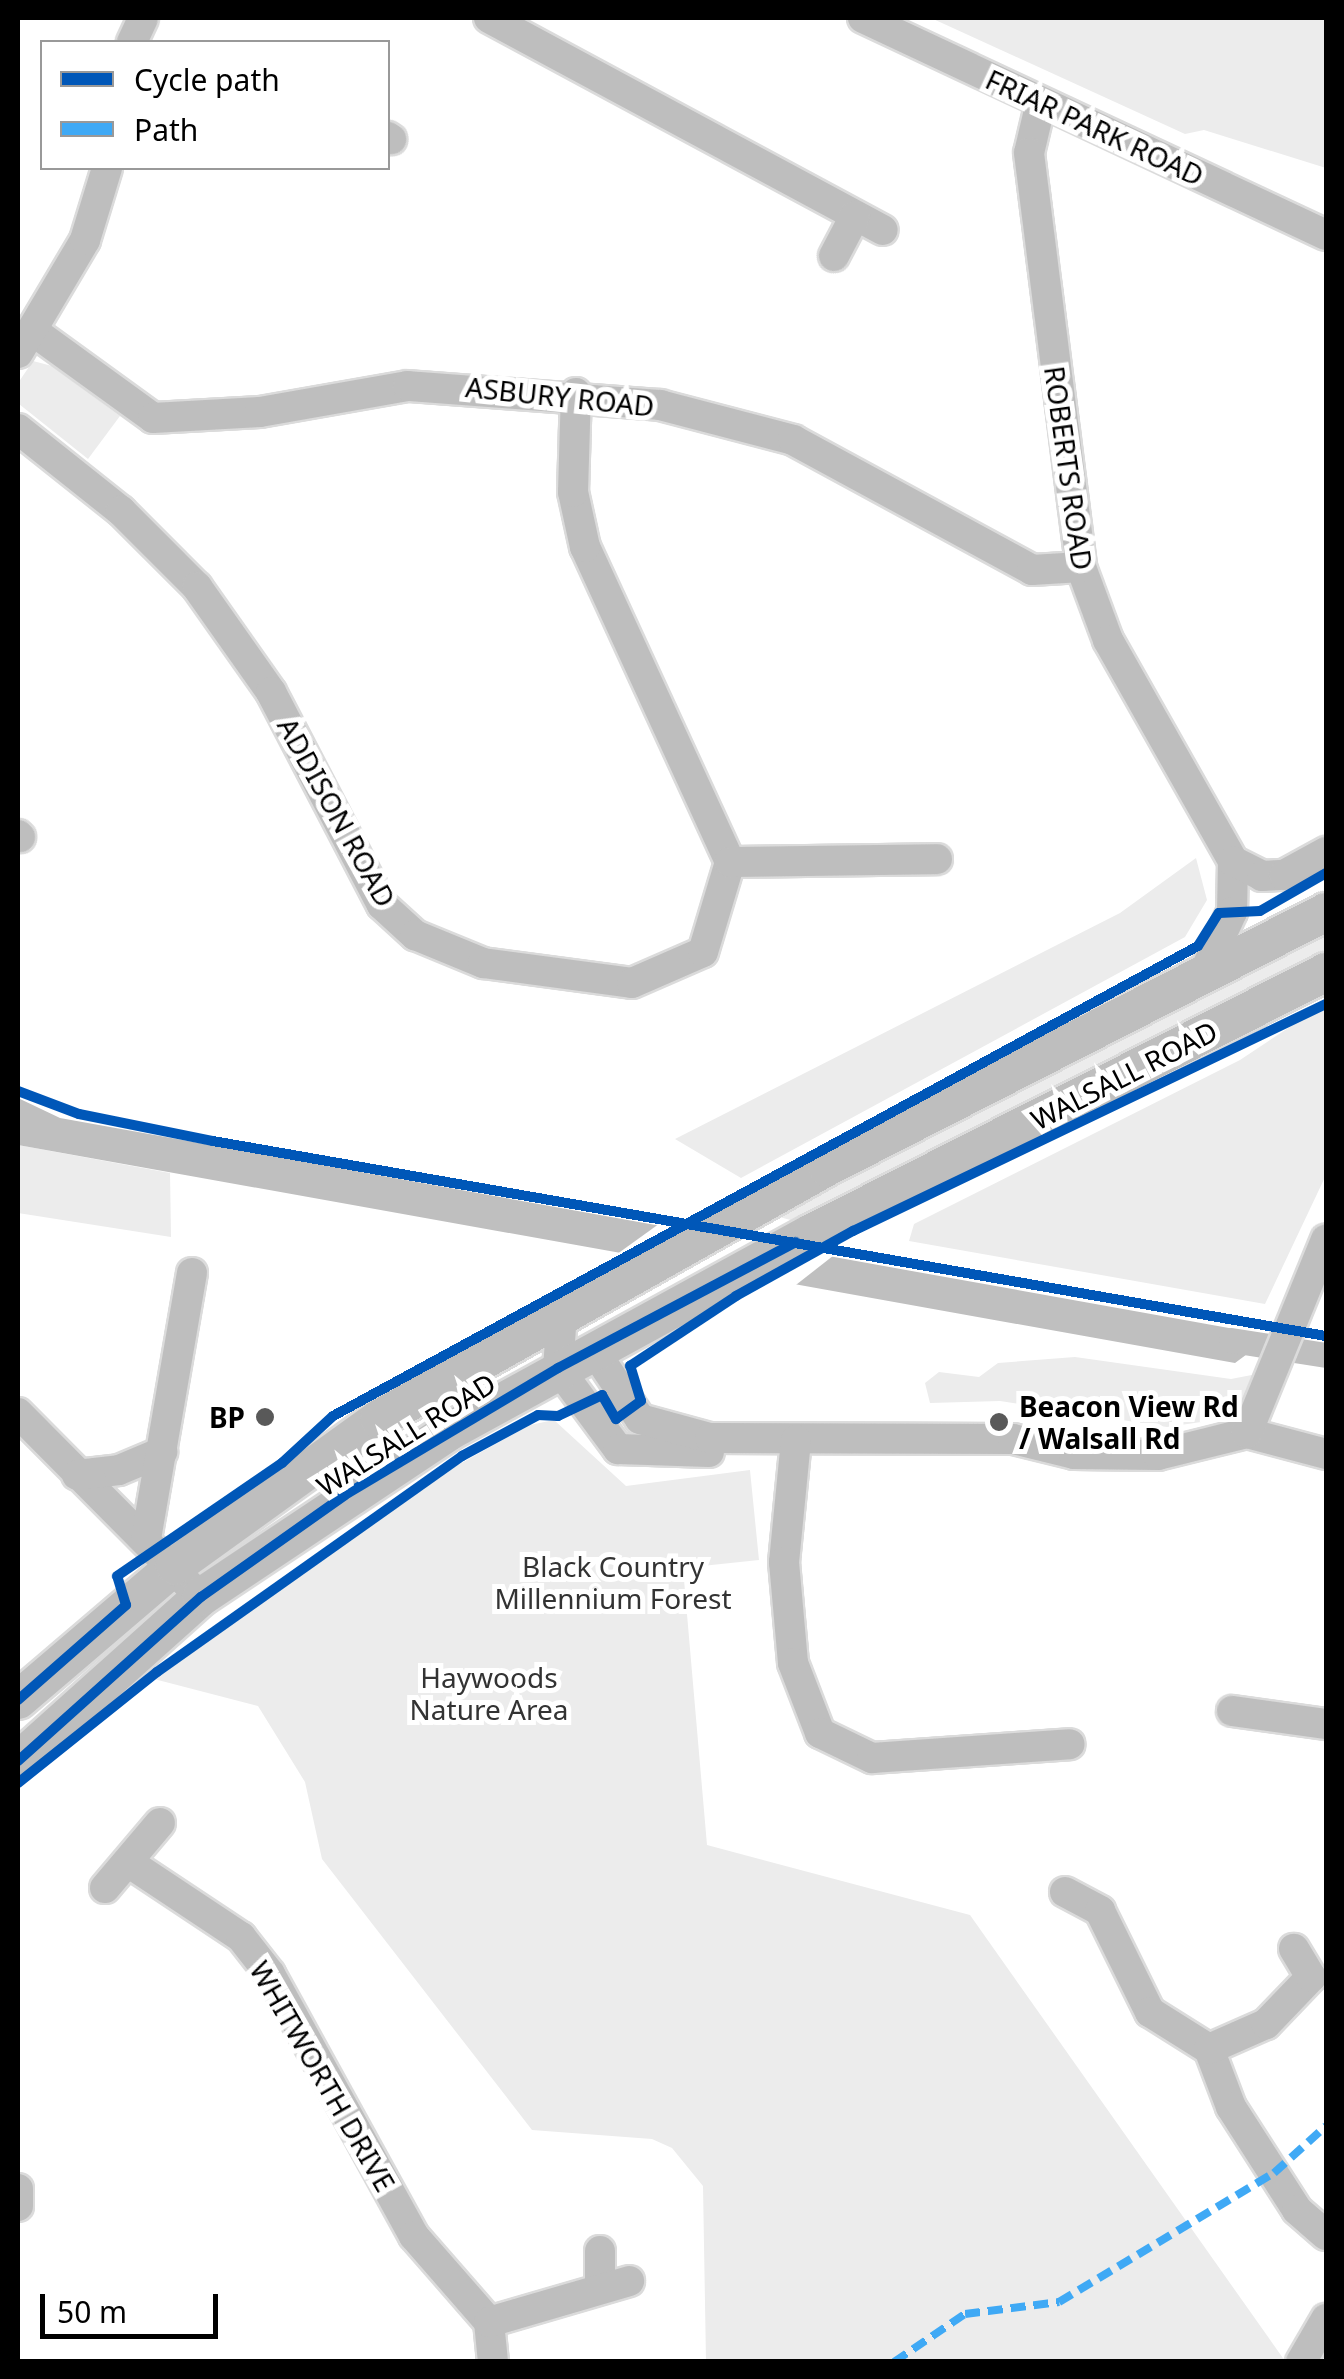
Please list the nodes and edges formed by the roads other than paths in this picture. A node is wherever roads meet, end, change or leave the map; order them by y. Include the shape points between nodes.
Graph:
1 (489, 18) edge
2 (863, 18) edge
3 (1041, 102) junction
4 (106, 170) edge
5 (1326, 235) edge
6 (834, 256) dead end
7 (25, 342) edge
8 (576, 393) junction
9 (18, 428) edge
10 (1080, 567) junction
11 (1326, 852) edge
12 (937, 859) dead end
13 (1232, 861) junction
14 (730, 862) junction
15 (1326, 912) edge
16 (1326, 972) edge
17 (1203, 975) junction
18 (1326, 1240) edge
19 (192, 1273) dead end
20 (567, 1345) junction
21 (18, 1413) edge
22 (1248, 1433) junction
23 (796, 1440) junction
24 (162, 1452) junction
25 (1326, 1454) edge
26 (77, 1475) junction
27 (146, 1539) junction
28 (175, 1566) junction
29 (201, 1597) junction
30 (18, 1700) edge
31 (1232, 1711) dead end
32 (1326, 1724) edge
33 (1070, 1744) dead end
34 (18, 1761) edge
35 (160, 1823) dead end
36 (128, 1862) junction
37 (105, 1888) dead end
38 (1065, 1892) dead end
39 (1294, 1949) dead end
40 (1319, 1980) edge
41 (1209, 2050) junction
42 (18, 2190) edge
43 (18, 2206) edge
44 (1326, 2235) edge
45 (600, 2252) dead end
46 (1326, 2319) edge
47 (488, 2322) junction
48 (493, 2362) edge
49 (1301, 2362) edge

1 - 6 street via 869,223
2 - 3 street, FRIAR PARK ROAD
3 - 5 street, FRIAR PARK ROAD
3 - 10 street, ROBERTS ROAD via 1028,153
4 - 7 street via 85,240
7 - 8 street, ASBURY ROAD via 154,418 182,422 408,386
8 - 10 street, ASBURY ROAD via 660,405 794,440 1032,570
8 - 14 street via 573,492 585,546
9 - 14 street, ADDISON ROAD via 121,511 196,587 271,692 382,905 415,935 484,962 632,983 703,952
10 - 13 street, ROBERTS ROAD via 1108,640
11 - 13 street via 1284,875 1262,876
12 - 14 street
13 - 17 street, ROBERTS ROAD via 1232,912
15 - 17 main road, WALSALL ROAD
16 - 20 main road, WALSALL ROAD via 707,1289
17 - 20 main road, WALSALL ROAD via 642,1270
18 - 22 street
19 - 24 street
20 - 23 street via 629,1409 668,1432
20 - 28 main road, WALSALL ROAD via 353,1438
20 - 29 main road, WALSALL ROAD
21 - 26 street
22 - 23 street via 1158,1456 1074,1454 1012,1439
22 - 25 street
23 - 33 street via 784,1562 792,1663 820,1733 872,1758
24 - 26 street via 119,1470
24 - 27 street
26 - 27 street
27 - 28 street
28 - 29 street
28 - 30 main road, WALSALL ROAD
29 - 34 main road, WALSALL ROAD
31 - 32 street
35 - 36 street
36 - 37 street
36 - 47 street, WHITWORTH DRIVE via 241,1937 270,1974 414,2236
38 - 41 street via 1100,1911 1150,2012
39 - 40 street
40 - 41 street via 1266,2024
41 - 44 street via 1231,2107 1298,2210
42 - 43 street
45 - 47 street via 614,2283
46 - 49 street
47 - 48 street

